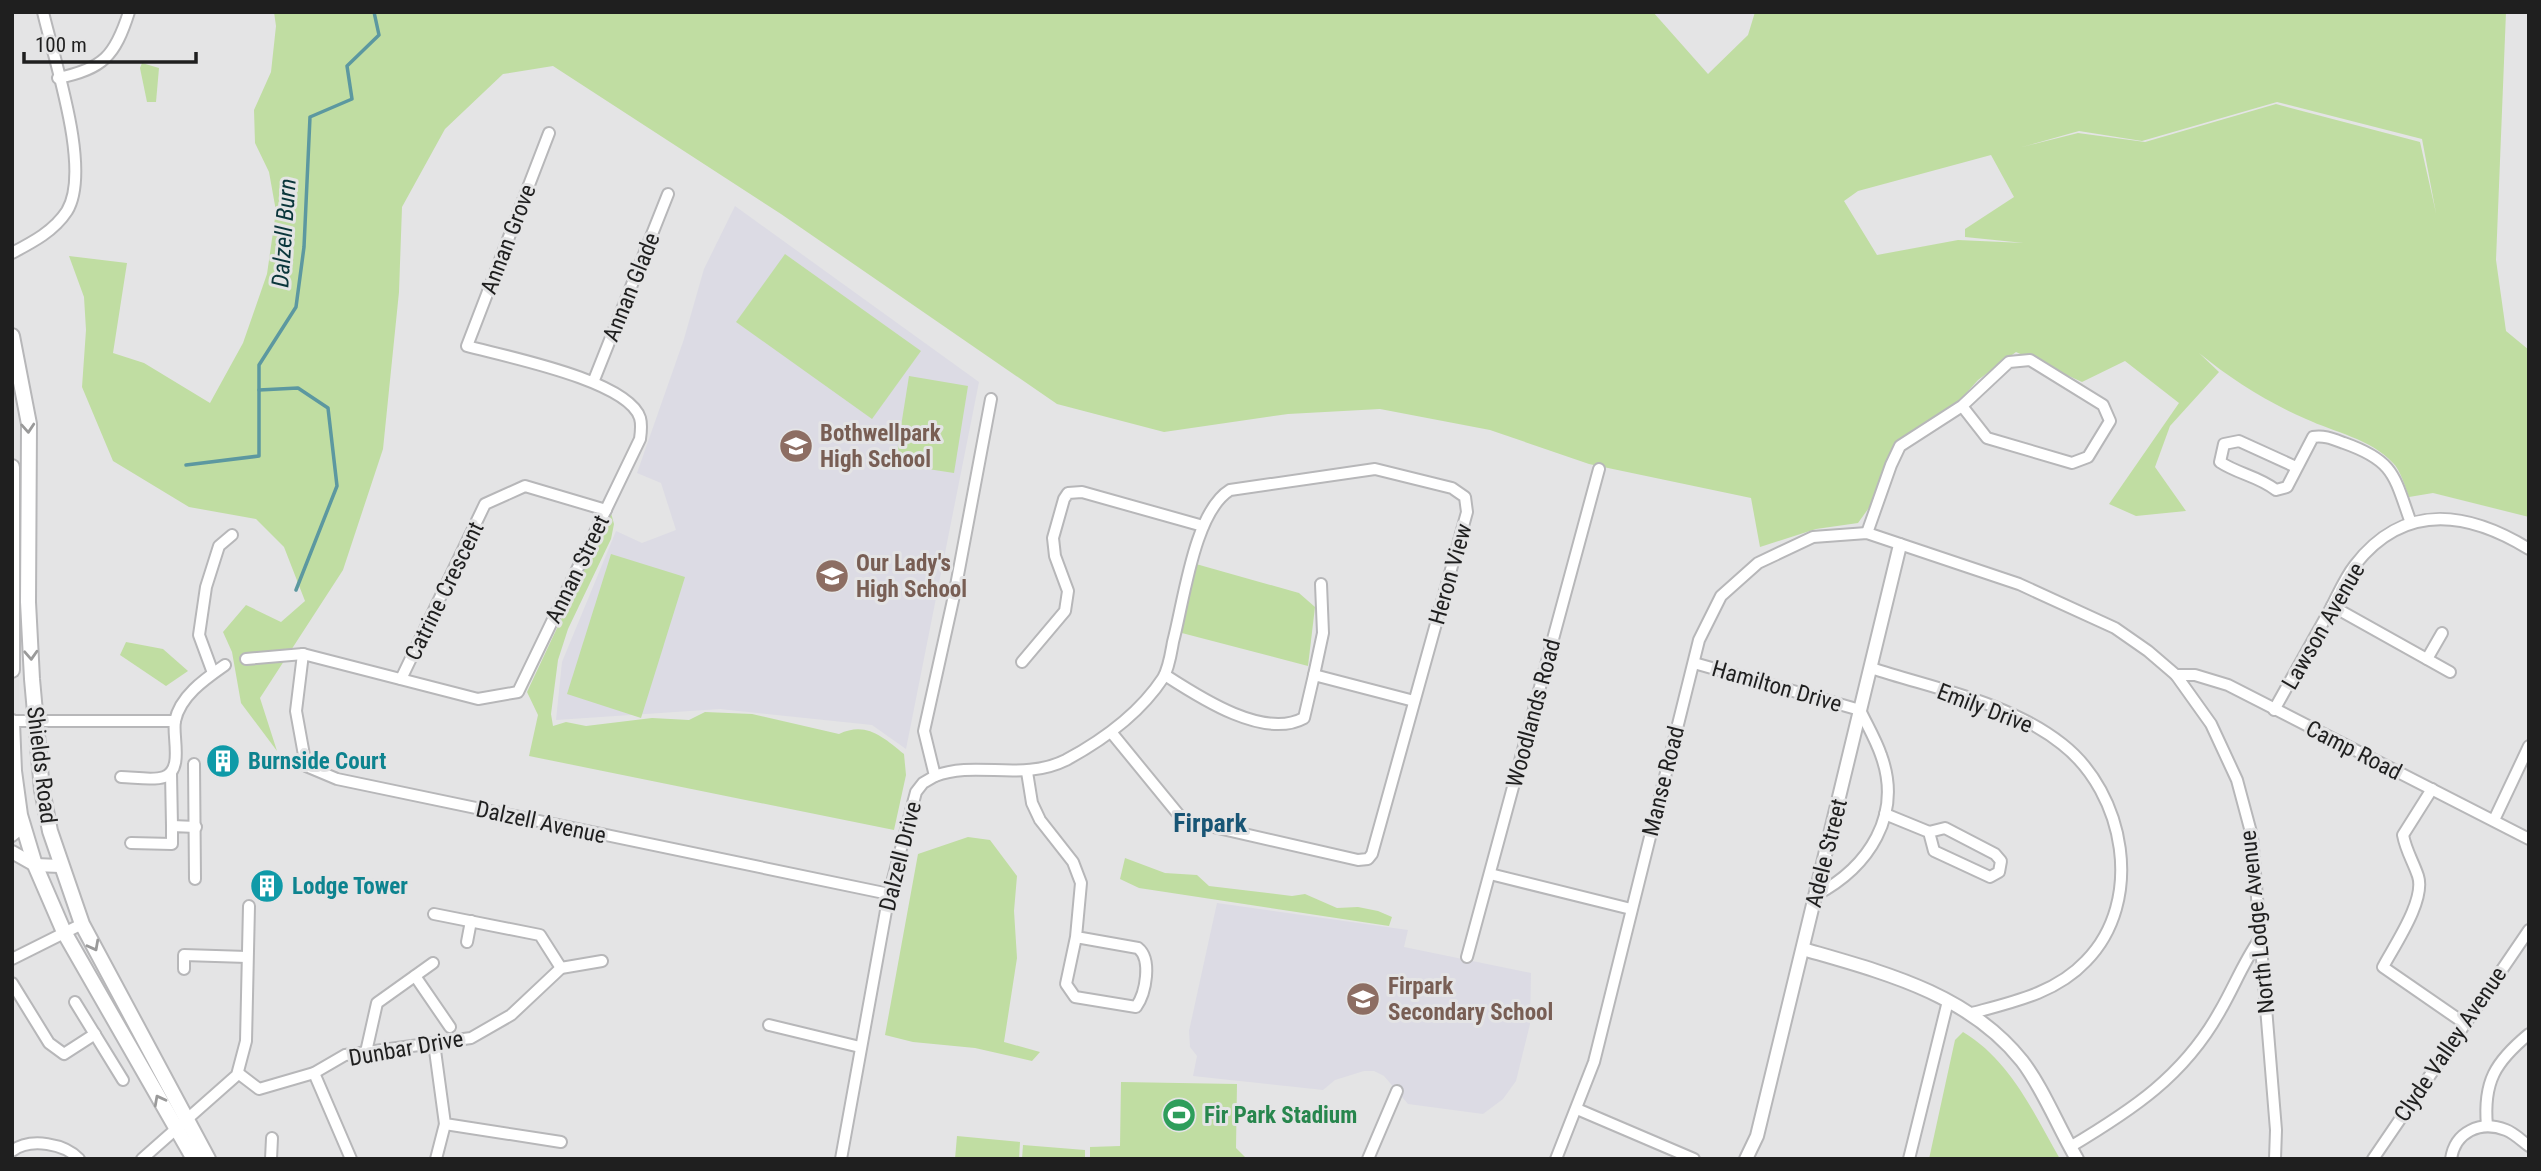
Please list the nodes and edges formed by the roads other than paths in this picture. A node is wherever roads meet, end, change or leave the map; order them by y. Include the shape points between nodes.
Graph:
1 (43, 12) edge
2 (129, 12) edge
3 (58, 78) junction
4 (550, 133) dead end
5 (668, 194) dead end
6 (12, 253) edge
7 (12, 336) edge
8 (467, 346) joint
9 (594, 380) junction
10 (991, 399) dead end
11 (1962, 406) junction
12 (12, 467) edge
13 (2296, 467) junction
14 (1599, 469) dead end
15 (606, 510) junction
16 (2411, 523) junction
17 (1203, 526) junction
18 (1867, 533) junction
19 (232, 535) dead end
20 (1900, 545) junction
21 (2529, 549) edge
22 (1321, 584) dead end
23 (2332, 606) junction
24 (2442, 633) dead end
25 (303, 654) junction
26 (246, 659) dead end
27 (2427, 659) junction
28 (1022, 662) dead end
29 (1694, 663) junction
30 (225, 665) dead end
31 (1871, 668) junction
32 (12, 670) edge
33 (2450, 672) dead end
34 (213, 673) junction
35 (1314, 675) junction
36 (2176, 675) junction
37 (1165, 676) junction
38 (401, 679) junction
39 (1414, 701) junction
40 (1860, 710) junction
41 (2274, 710) junction
42 (34, 720) junction
43 (12, 721) edge
44 (175, 721) junction
45 (1111, 732) junction
46 (2529, 746) edge
47 (194, 764) dead end
48 (1027, 772) junction
49 (171, 773) junction
50 (935, 776) junction
51 (121, 777) dead end
52 (2432, 789) junction
53 (1885, 814) junction
54 (20, 816) junction
55 (2494, 821) junction
56 (172, 826) junction
57 (196, 827) junction
58 (1929, 832) junction
59 (12, 836) edge
60 (2529, 839) edge
61 (131, 843) dead end
62 (12, 852) edge
63 (35, 865) junction
64 (60, 866) junction
65 (1490, 874) junction
66 (195, 879) dead end
67 (889, 894) junction
68 (1816, 895) junction
69 (249, 906) dead end
70 (1631, 909) junction
71 (434, 914) dead end
72 (471, 921) junction
73 (82, 924) junction
74 (2529, 929) edge
75 (64, 932) junction
76 (1076, 937) junction
77 (2259, 940) junction
78 (467, 942) dead end
79 (1803, 949) junction
80 (247, 957) junction
81 (1467, 957) dead end
82 (12, 959) edge
83 (602, 961) dead end
84 (433, 963) dead end
85 (561, 968) junction
86 (184, 969) dead end
87 (415, 976) junction
88 (12, 983) edge
89 (1948, 1001) junction
90 (75, 1002) dead end
91 (1972, 1013) junction
92 (2464, 1023) junction
93 (769, 1025) dead end
94 (450, 1027) dead end
95 (95, 1034) junction
96 (2529, 1034) edge
97 (434, 1043) junction
98 (860, 1046) junction
99 (366, 1052) junction
100 (238, 1073) junction
101 (314, 1073) junction
102 (123, 1080) dead end
103 (1397, 1091) dead end
104 (1577, 1109) junction
105 (445, 1124) junction
106 (180, 1126) junction
107 (2487, 1126) junction
108 (272, 1138) dead end
109 (561, 1142) dead end
110 (2529, 1146) edge
111 (12, 1151) edge
112 (2073, 1153) edge
113 (79, 1159) edge
114 (142, 1159) edge
115 (194, 1159) edge
116 (208, 1159) edge
117 (271, 1159) edge
118 (351, 1159) edge
119 (436, 1159) edge
120 (841, 1159) edge
121 (1368, 1159) edge
122 (1556, 1159) edge
123 (1694, 1159) edge
124 (1746, 1159) edge
125 (1909, 1159) edge
126 (2275, 1159) edge
127 (2373, 1159) edge
128 (2451, 1159) edge

1 - 3 street
2 - 3 street via 112,54 96,67
3 - 6 street via 77,156 76,185 67,210 50,230
4 - 8 street, Annan Grove
5 - 9 street, Annan Glade
7 -> 42 main road, Shields Road via 29,424 28,602
8 - 9 street, Annan Street
9 - 15 street, Annan Street via 636,410 642,428
10 - 50 street, Dalzell Drive via 924,731
11 - 11 street via 1987,438 2072,463 2088,457 2110,421 2104,405 2020,358 2009,362
11 - 18 street via 1900,446
12 - 32 main road
13 - 13 street via 2239,441 2224,444 2220,452 2220,462 2262,479 2276,490 2287,487
13 - 16 street via 2313,437 2322,435 2362,449 2389,467
14 - 65 street, Woodlands Road
15 - 38 street, Annan Street via 518,692 478,699
15 - 38 street, Catrine Crescent via 525,486 485,504
16 - 21 street, Lawson Avenue via 2441,517 2467,521
16 - 23 street, Lawson Avenue via 2378,539 2353,567
17 - 28 street via 1083,492 1068,493 1053,538 1068,591 1065,611
17 - 37 street, Heron View
17 - 39 street, Heron View via 1214,502 1243,486 1375,469 1460,491 1467,512
18 - 20 street, Manse Road
18 - 29 street, Manse Road via 1812,537 1758,563 1721,596 1699,640
19 - 34 street via 219,546 206,587 199,635
20 - 31 street, Adele Street
20 - 36 street, North Lodge Avenue via 2019,584 2115,628
22 - 35 street via 1324,633
23 - 27 street
23 - 41 street, Lawson Avenue
24 - 27 street
25 - 26 street, Annan Street
25 - 38 street, Annan Street
25 - 67 street, Dalzell Avenue via 296,711 306,766 337,779
27 - 33 street
29 - 40 street, Hamilton Drive
29 - 70 street, Manse Road
30 - 34 street
31 - 40 street, Adele Street
31 - 91 street, Emily Drive via 2028,721 2082,763 2110,811 2122,860 2121,878 2114,916 2096,949 2056,986
34 - 44 street via 190,694
35 - 37 street via 1304,718 1291,726 1215,707
35 - 39 street
36 - 41 street, Camp Road via 2195,675 2228,685
36 - 77 street, North Lodge Avenue via 2211,724 2237,780 2252,835
37 - 45 street, Heron View
39 - 45 street, Heron View via 1368,859 1183,820
40 - 53 street via 1882,757
40 - 68 street, Adele Street
41 - 52 street, Camp Road
42 - 43 street
42 - 44 street
42 - 64 main road, Shields Road via 42,790
43 - 54 main road, Shields Road
44 - 49 street
45 - 48 street, Heron View via 1064,761
46 - 55 street
47 - 57 street
48 - 50 street, Heron View via 961,771
48 - 76 street via 1040,820 1073,862 1082,883
49 - 51 street via 164,778
49 - 56 street
50 - 67 street, Dalzell Drive via 916,792
52 - 55 street, Camp Road
52 - 92 street via 2403,835 2419,879 2416,905 2383,967
53 - 58 street
53 - 68 street via 1875,845 1834,886
54 - 59 street
54 - 63 main road, Shields Road
55 - 60 street, Camp Road
56 - 57 street
56 - 61 street via 172,844
57 - 66 street
58 - 58 street via 1945,828 1995,854 2001,861 1999,872 1990,877 1934,851
62 - 63 street
63 - 64 street
63 - 75 main road, Shields Road
64 - 73 main road, Shields Road
65 - 70 street
65 - 81 street, Woodlands Road
67 - 98 street, Dalzell Drive
68 - 79 street, Adele Street
69 - 80 street
70 - 104 street, Manse Road via 1594,1062
71 - 72 street
72 - 78 street
72 - 85 street via 540,934
73 - 75 street
73 -> 106 main road, Shields Road
74 - 92 street, Clyde Valley Avenue
75 - 82 street
106 -> 75 main road, Shields Road
76 - 76 street via 1139,948 1145,953 1136,1007 1075,998 1069,992 1066,984
77 - 112 street via 2220,1012 2171,1076 2136,1108
77 - 126 street, North Lodge Avenue
79 - 89 street via 1898,976
79 - 124 street, Adele Street via 1757,1136
80 - 86 street via 184,955
80 - 100 street via 246,1041
83 - 85 street
84 - 87 street
85 - 97 street, Dunbar Drive via 511,1015 471,1038
87 - 94 street
87 - 99 street via 377,1003
88 - 95 street via 49,1043 64,1054
89 - 91 street
89 - 125 street
90 - 95 street
91 - 112 street via 2022,1061
92 - 127 street, Clyde Valley Avenue
93 - 98 street
95 - 102 street
96 - 107 street via 2507,1052 2491,1077 2485,1101
97 - 99 street, Dunbar Drive
97 - 105 street
98 - 120 street, Dalzell Drive
99 - 101 street, Dunbar Drive via 345,1055
100 - 101 street, Dunbar Drive via 259,1089
100 - 106 street
101 - 118 street
103 - 121 street
104 - 122 street, Manse Road
104 - 123 street
105 - 109 street
105 - 119 street
106 - 114 street
106 - 115 main road, Shields Road
106 - 116 main road, Shields Road
107 - 110 street via 2507,1130
107 - 128 street via 2463,1133
108 - 117 street
111 - 113 street via 46,1144 69,1148

